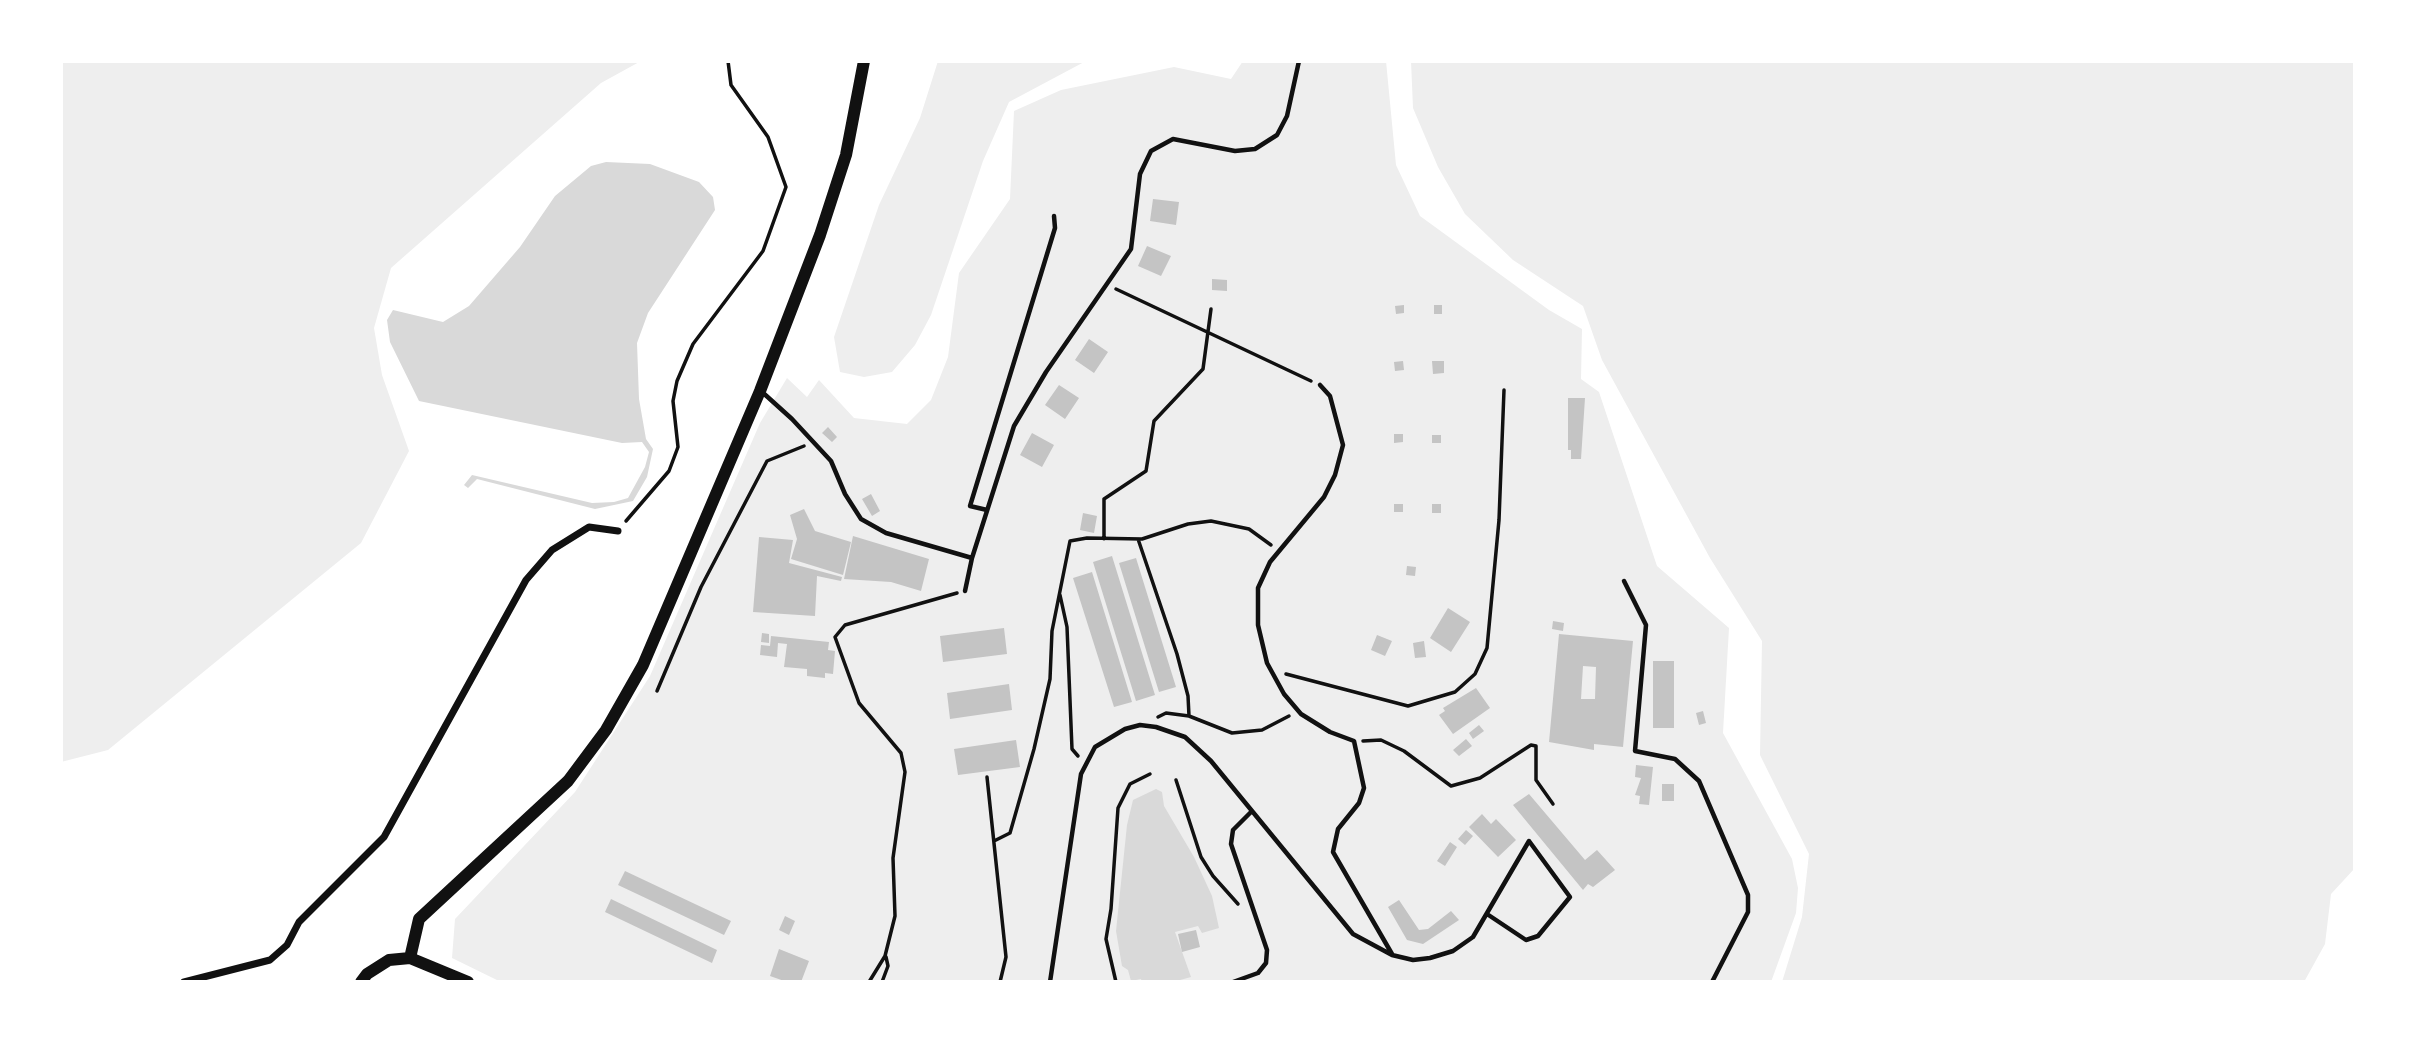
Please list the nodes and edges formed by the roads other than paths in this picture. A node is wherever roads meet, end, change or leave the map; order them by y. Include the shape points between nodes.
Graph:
1 (864, 61) edge
2 (1299, 61) edge
3 (1054, 216) dead end
4 (1320, 385) road end
5 (760, 391) junction
6 (987, 510) junction
7 (618, 531) road end
8 (972, 558) junction
9 (1623, 581) dead end
10 (965, 591) road end
11 (1251, 812) junction
12 (1487, 914) junction
13 (1392, 955) junction
14 (410, 958) junction
15 (184, 982) edge
16 (360, 982) edge
17 (468, 982) edge
18 (1050, 982) edge
19 (1233, 982) edge
20 (1712, 982) edge

1 - 5 street via 846,155
2 - 6 lane via 1287,116 1277,135 1255,149 1173,139 1151,151 1140,174 1131,249 1014,426
3 - 6 lane via 1055,228 971,506
4 - 13 lane via 1330,396 1343,445 1324,497 1278,550 1258,588 1258,625 1270,669 1284,694 1330,732 1354,741 1364,788 1359,803 1338,829 1333,852
5 - 8 lane via 831,461 862,519 886,533
5 - 14 street via 642,665 606,730 568,780 419,919
6 - 8 lane
7 - 15 street via 589,527 552,550 526,580 384,837 299,922 286,945 270,960
8 - 10 lane
9 - 20 lane via 1646,625 1635,751 1675,760 1699,781 1748,895 1744,922
11 - 13 lane via 1353,934
11 - 18 lane via 1211,761 1185,737 1140,725 1095,747 1081,774
11 - 19 lane via 1233,830 1231,844 1267,950 1266,963 1258,973
12 - 12 lane via 1529,841 1570,897 1538,936 1526,940
12 - 13 lane via 1473,937 1453,951 1413,960
14 - 16 street via 389,960
14 - 17 street

